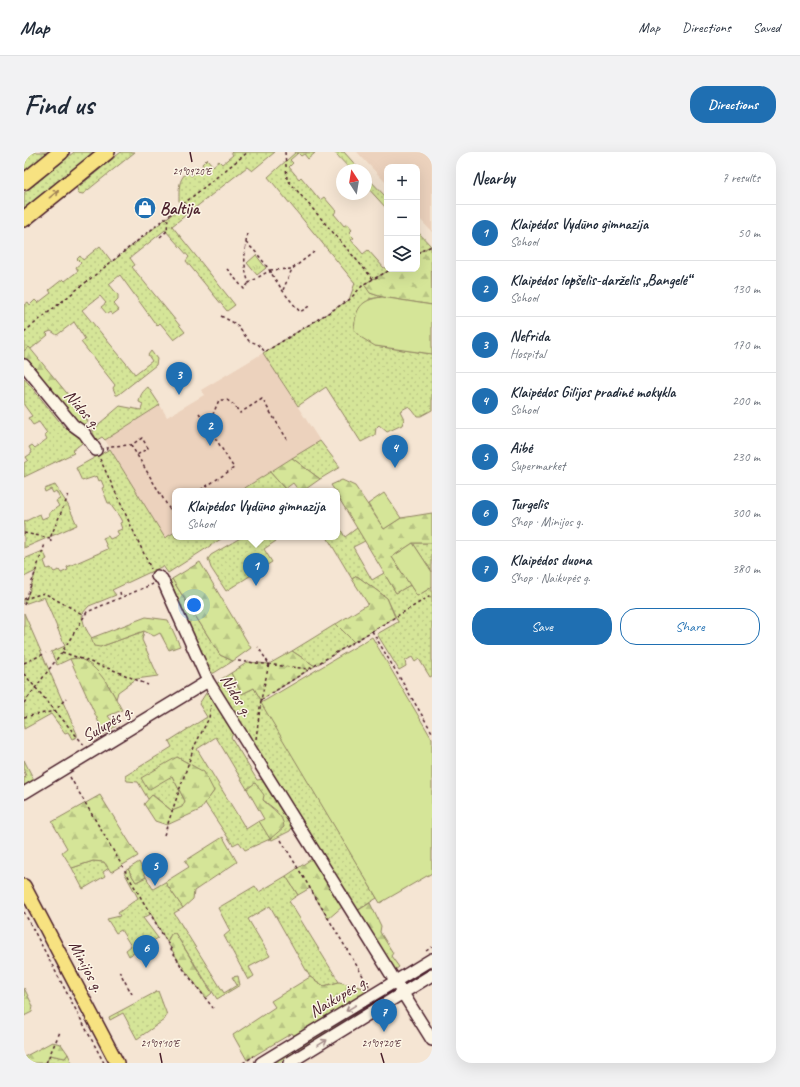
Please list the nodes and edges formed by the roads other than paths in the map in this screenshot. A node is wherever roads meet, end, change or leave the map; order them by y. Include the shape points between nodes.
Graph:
1 (61, 152) edge
2 (107, 152) edge
3 (24, 182) edge
4 (24, 219) edge
5 (24, 365) edge
6 (96, 452) road end
7 (160, 578) road end
8 (208, 681) junction
9 (24, 793) edge
10 (24, 886) edge
11 (432, 959) edge
12 (432, 975) edge
13 (395, 982) junction
14 (402, 994) junction
15 (432, 1040) edge
16 (118, 1063) edge
17 (261, 1063) edge
18 (289, 1063) edge

1 - 3 highway
4 -> 2 highway
5 - 6 street, Nidos g. via 73,425 84,433
7 - 8 street, Nidos g.
8 - 9 street, Sulupės g.
8 - 13 street, Nidos g.
10 - 16 main road, Minijos g.
11 - 13 street, Naikupės g.
12 - 14 street, Naikupės g.
13 - 14 street, Nidos g.
13 -> 17 street, Naikupės g.
14 - 15 street, Nidos g.
18 -> 14 street, Naikupės g.

